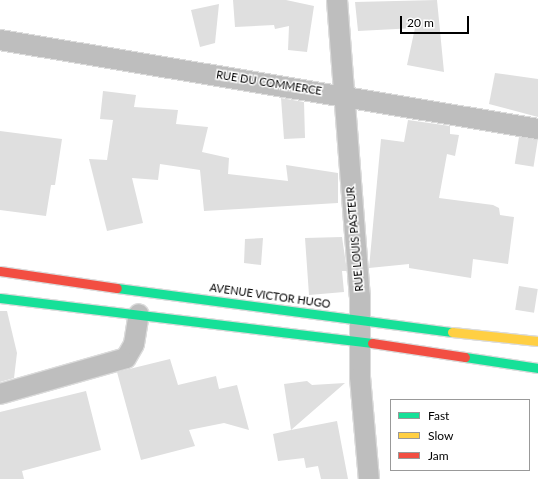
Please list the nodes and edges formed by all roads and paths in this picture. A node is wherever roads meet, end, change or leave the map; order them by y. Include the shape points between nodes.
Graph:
1 (337, 0) edge
2 (0, 40) edge
3 (344, 97) junction
4 (538, 129) edge
5 (0, 271) edge
6 (0, 298) edge
7 (139, 314) junction
8 (359, 321) junction
9 (538, 341) edge
10 (359, 343) junction
11 (538, 368) edge
12 (0, 394) edge
13 (368, 479) edge

1 - 3 street, RUE LOUIS PASTEUR
2 - 3 street, RUE DU COMMERCE
3 - 4 street, RUE DU COMMERCE
3 - 8 street, RUE LOUIS PASTEUR
5 - 8 main road, AVENUE VICTOR HUGO
6 - 7 main road
7 - 10 main road
7 - 12 street via 134,344 126,358
8 - 9 main road, AVENUE VICTOR HUGO
8 - 10 street, RUE LOUIS PASTEUR
10 - 11 main road
10 - 13 street, RUE LOUIS PASTEUR

